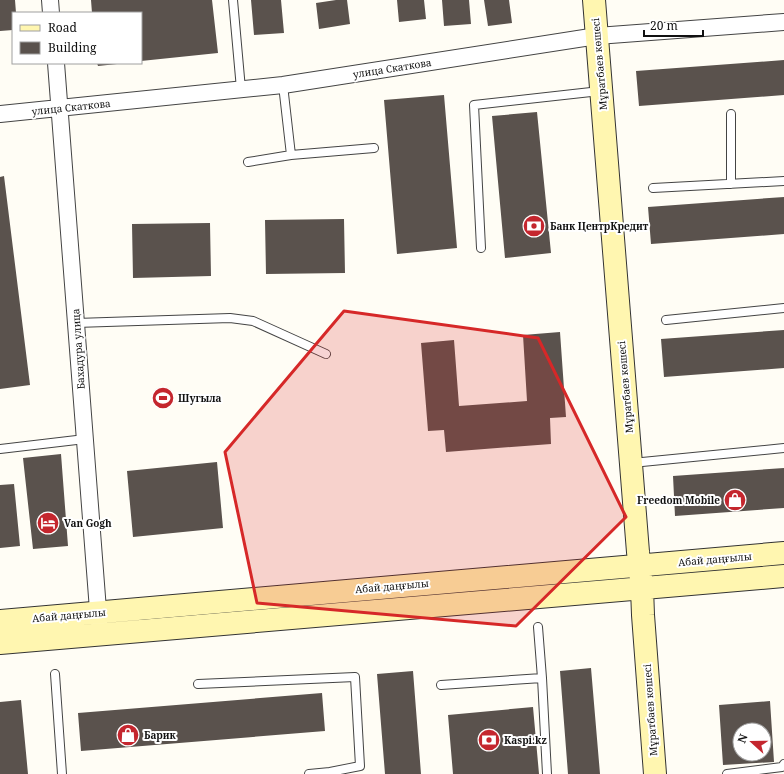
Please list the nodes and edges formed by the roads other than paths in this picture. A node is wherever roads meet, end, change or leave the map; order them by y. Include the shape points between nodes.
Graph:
1 (50, 0) edge
2 (233, 0) edge
3 (594, 0) edge
4 (51, 12) edge
5 (784, 22) edge
6 (597, 36) junction
7 (56, 64) edge
8 (282, 85) junction
9 (241, 90) junction
10 (601, 91) junction
11 (60, 108) junction
12 (0, 114) edge
13 (731, 114) dead end
14 (374, 148) dead end
15 (291, 155) junction
16 (248, 162) dead end
17 (784, 180) edge
18 (731, 184) junction
19 (653, 188) dead end
20 (481, 248) dead end
21 (784, 308) edge
22 (666, 320) dead end
23 (76, 323) junction
24 (326, 354) dead end
25 (85, 439) junction
26 (784, 448) edge
27 (0, 449) edge
28 (631, 463) junction
29 (784, 553) edge
30 (639, 565) junction
31 (784, 576) edge
32 (642, 588) junction
33 (98, 612) junction
34 (0, 621) edge
35 (538, 627) dead end
36 (100, 634) junction
37 (0, 643) edge
38 (55, 674) dead end
39 (542, 678) junction
40 (198, 684) dead end
41 (441, 685) dead end
42 (784, 764) edge
43 (330, 773) edge
44 (62, 774) edge
45 (309, 774) edge
46 (547, 774) edge
47 (655, 774) edge
48 (727, 774) edge

1 - 4 street
2 - 9 lane
3 - 6 main road, Мұратбаев көшесі
5 - 6 street, улица Скаткова
6 - 8 street, улица Скаткова
6 - 10 main road, Мұратбаев көшесі
7 - 11 street, Бахадура улица
8 - 9 street, улица Скаткова
8 - 15 lane
9 - 11 street, улица Скаткова
10 - 20 lane via 474,105
10 - 28 main road, Мұратбаев көшесі
11 - 12 street, улица Скаткова
11 - 23 street, Бахадура улица
13 - 18 lane
14 - 15 lane
15 - 16 lane
17 - 18 lane
18 - 19 lane
21 - 22 lane
23 - 24 lane via 230,318 253,321
23 - 25 street, Бахадура улица
25 - 27 lane
25 - 33 street, Бахадура улица
26 - 28 lane
28 - 30 main road, Мұратбаев көшесі
29 - 30 main road, Абай даңғылы
30 - 32 main road, Мұратбаев көшесі
30 - 33 main road, Абай даңғылы
31 - 32 main road
32 - 36 main road
32 - 47 main road, Мұратбаев көшесі
33 - 34 main road, Абай даңғылы
33 - 36 street, Бахадура улица
35 - 39 lane
36 - 37 main road
38 - 44 lane
39 - 41 lane
39 - 46 lane
40 - 43 lane via 355,677 360,766
42 - 48 lane via 782,767
43 - 45 lane

